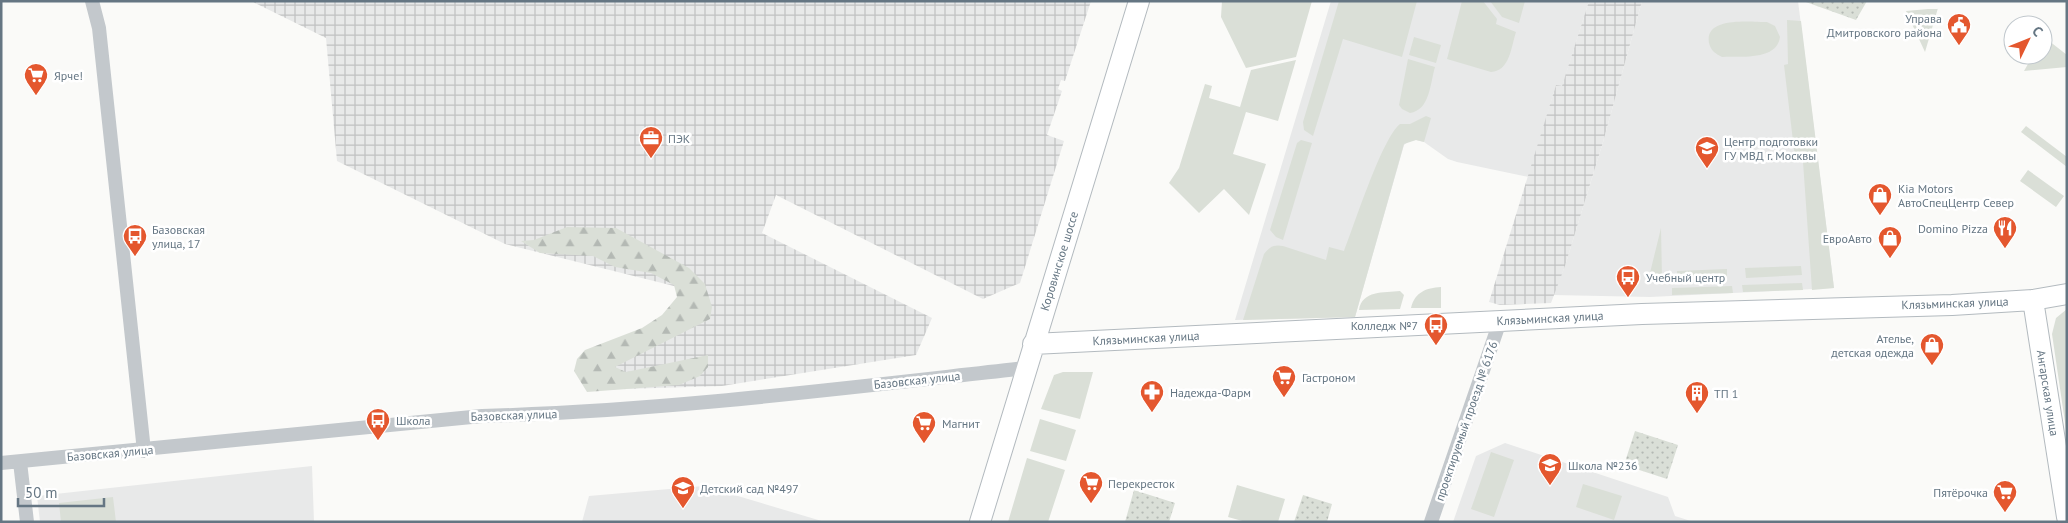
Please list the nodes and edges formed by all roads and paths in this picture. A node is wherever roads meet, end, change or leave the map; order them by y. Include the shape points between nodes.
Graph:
1 (92, 1) edge
2 (1139, 1) edge
3 (2067, 294) edge
4 (2033, 300) junction
5 (1500, 321) junction
6 (1033, 344) junction
7 (1026, 368) junction
8 (144, 451) junction
9 (20, 462) junction
10 (1, 463) edge
11 (2067, 516) edge
12 (27, 522) edge
13 (980, 522) edge
14 (1432, 522) edge

1 - 8 street via 98,28
2 - 6 street, Коровинское шоссе
3 - 4 street, Клязьминская улица
4 - 5 street, Клязьминская улица
4 - 11 street, Ангарская улица
5 - 6 street, Клязьминская улица
5 - 14 street, проектируемый проезд № 6176
6 - 7 street, Коровинское шоссе
7 - 8 street, Базовская улица via 709,403 482,416
7 - 13 street, Коровинское шоссе
8 - 9 street, Базовская улица
9 - 10 street, Базовская улица
9 - 12 street

